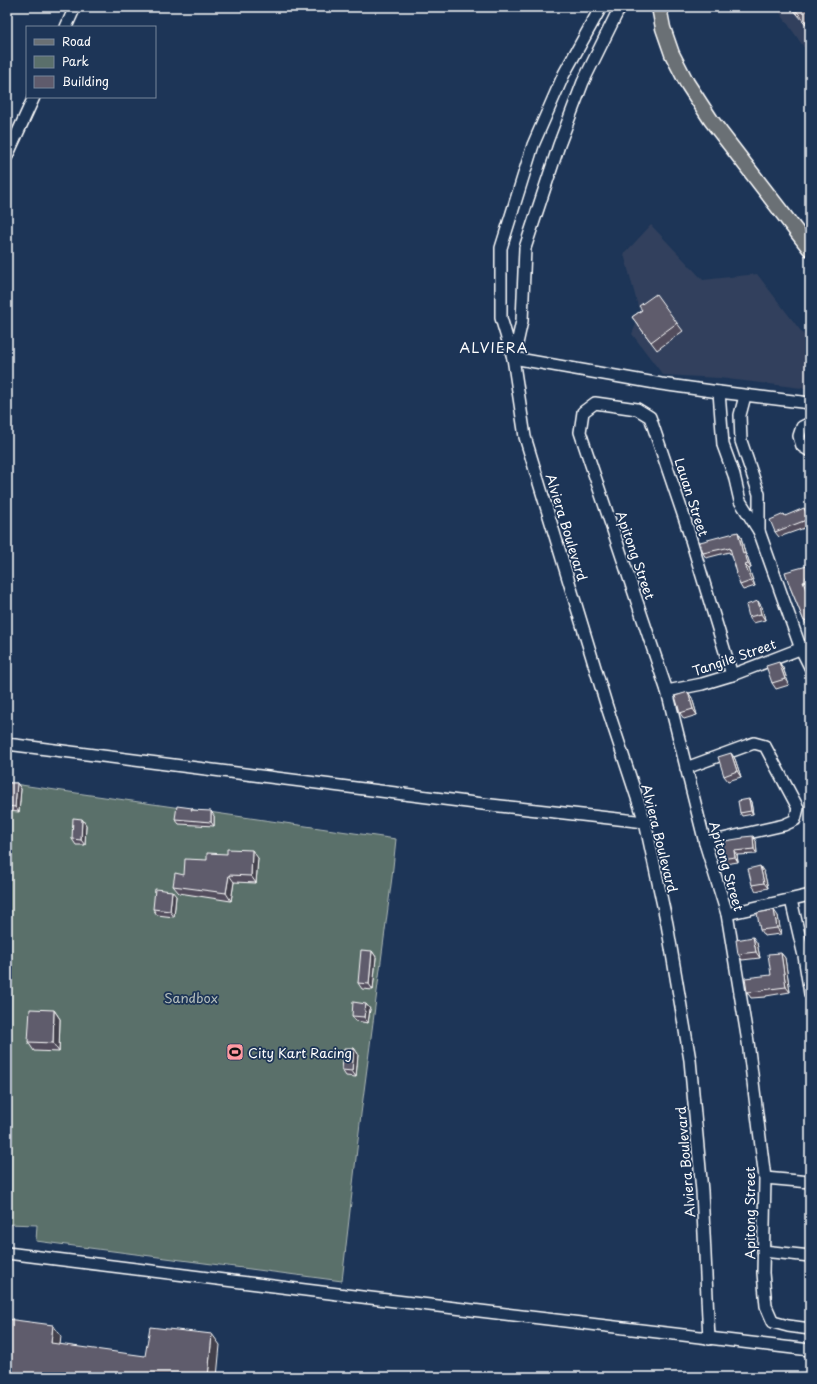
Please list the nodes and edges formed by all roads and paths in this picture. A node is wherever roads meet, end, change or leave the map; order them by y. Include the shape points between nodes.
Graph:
1 (75, 7) edge
2 (601, 7) edge
3 (659, 7) edge
4 (616, 9) edge
5 (66, 26) edge
6 (34, 98) edge
7 (7, 156) edge
8 (810, 249) edge
9 (514, 358) junction
10 (719, 392) junction
11 (745, 396) junction
12 (810, 403) edge
13 (810, 423) edge
14 (580, 432) joint
15 (810, 451) edge
16 (750, 469) junction
17 (734, 475) junction
18 (759, 531) junction
19 (805, 647) edge
20 (810, 667) edge
21 (732, 675) junction
22 (667, 692) junction
23 (7, 744) edge
24 (686, 768) junction
25 (644, 822) junction
26 (705, 843) junction
27 (810, 895) edge
28 (791, 900) junction
29 (727, 914) junction
30 (810, 994) edge
31 (765, 1178) junction
32 (810, 1182) edge
33 (763, 1251) junction
34 (7, 1253) edge
35 (810, 1256) edge
36 (810, 1329) edge
37 (710, 1339) junction
38 (810, 1350) edge

1 - 5 street
2 - 9 street via 564,74 533,145 500,248 500,318
3 - 8 main road via 672,54 687,83 711,120
4 - 9 street via 583,82 559,145 525,248 522,321
6 - 7 street
9 - 10 street
9 - 25 street, Alviera Boulevard via 525,437
10 - 11 street
10 - 17 street via 723,445
11 - 12 street
11 - 16 street via 740,415 741,441
13 - 15 street via 802,427 799,436 802,446
14 - 21 street, Lauan Street via 583,412 595,403 637,409 650,417 685,520
14 - 22 street, Apitong Street
16 - 17 street
16 - 18 street via 759,494
17 - 18 street via 740,501
18 - 19 street
19 - 20 street
19 - 21 street, Tangile Street
21 - 22 street, Tangile Street
22 - 24 street, Apitong Street
23 - 25 street
24 - 26 street, Apitong Street
24 - 26 street via 754,743 765,746 798,808 795,820 784,825
25 - 37 street, Alviera Boulevard via 667,924 690,1060 702,1191
26 - 29 street, Apitong Street
27 - 28 street
28 - 29 street
28 - 30 street
29 - 31 street, Apitong Street via 748,1042
31 - 32 street
31 - 33 street, Apitong Street
33 - 35 street
33 - 36 street, Apitong Street via 766,1306 773,1322
34 - 37 street
37 - 38 street

